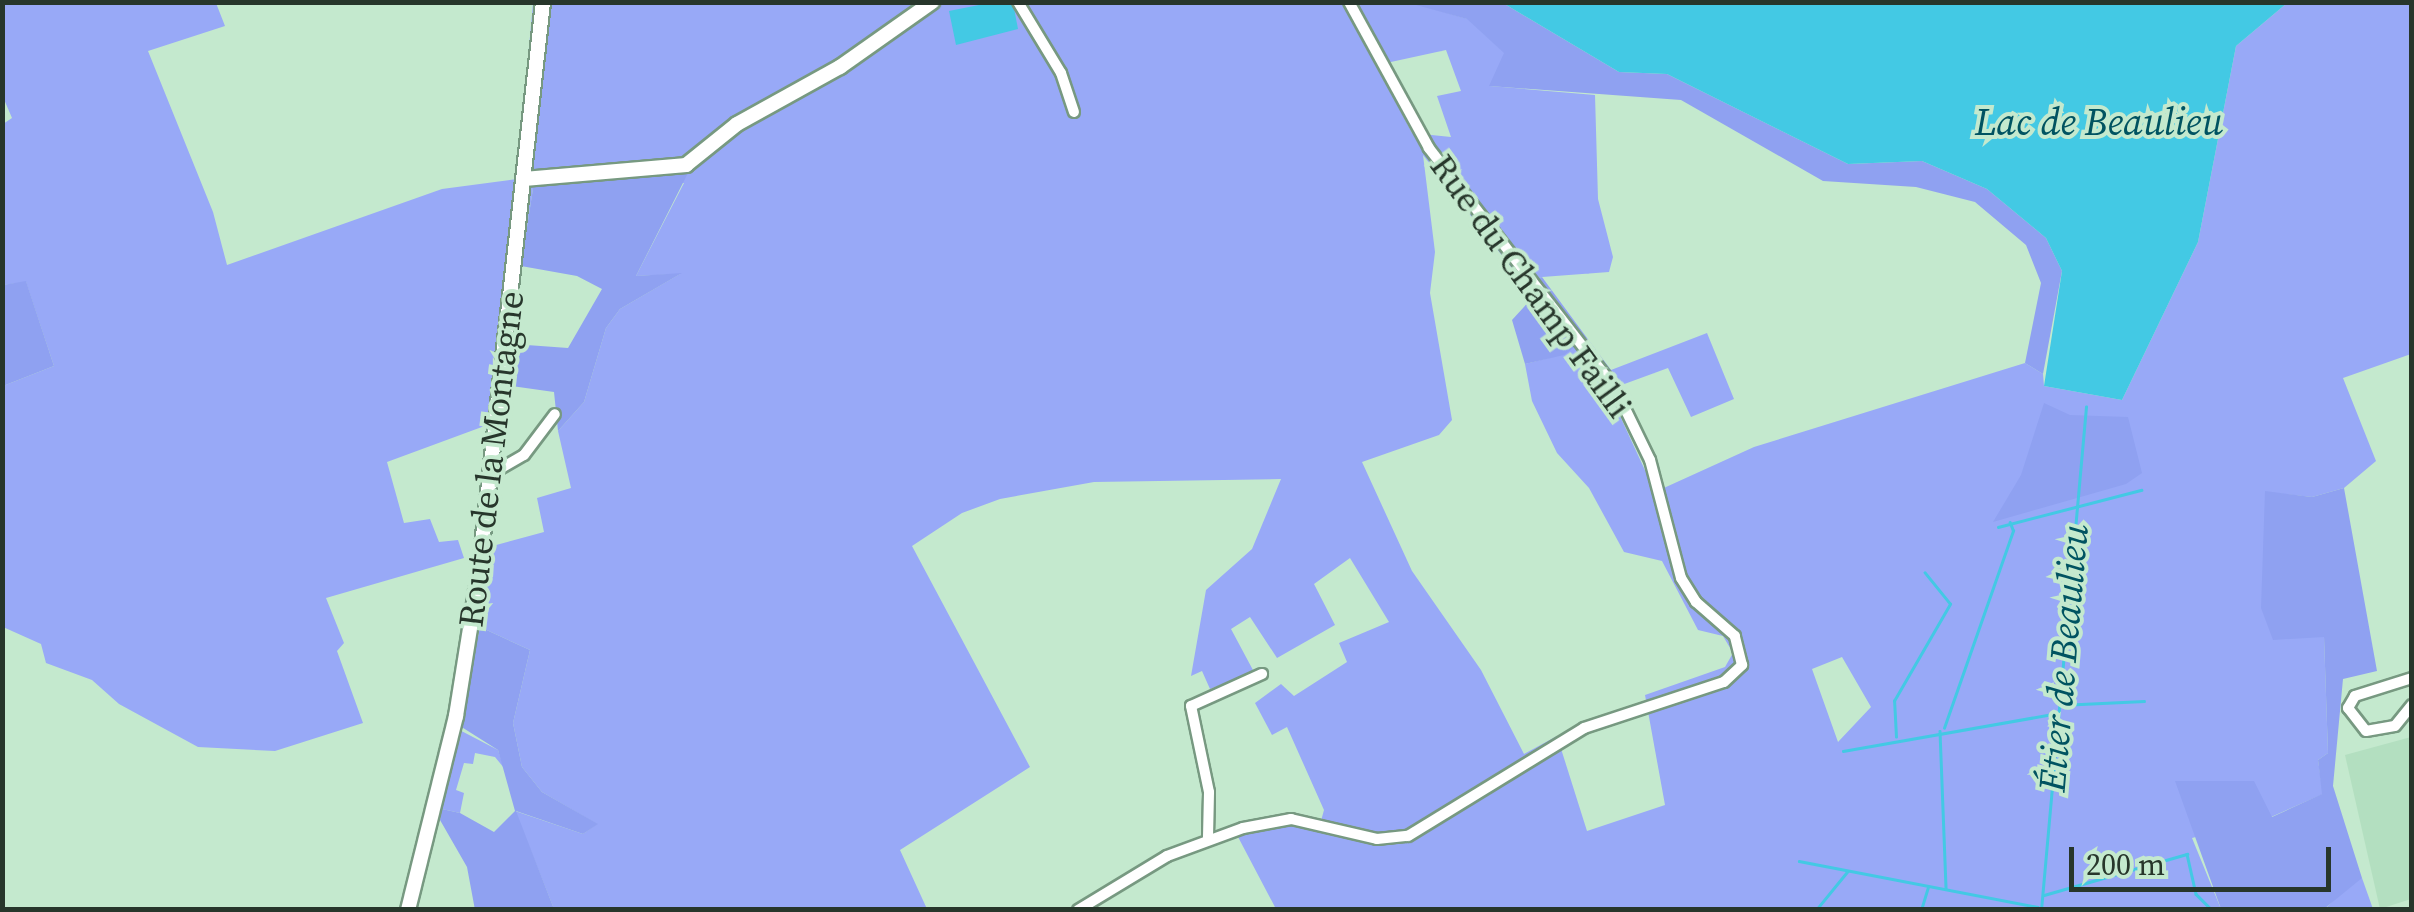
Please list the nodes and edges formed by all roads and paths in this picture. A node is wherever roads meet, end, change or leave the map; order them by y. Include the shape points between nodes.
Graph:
1 (543, 2) edge
2 (932, 2) edge
3 (1018, 2) edge
4 (1349, 2) edge
5 (1074, 112) dead end
6 (524, 179) junction
7 (555, 414) dead end
8 (491, 474) junction
9 (1262, 674) dead end
10 (2412, 678) edge
11 (2412, 705) edge
12 (1208, 837) junction
13 (408, 910) edge
14 (1078, 910) edge

1 - 6 street, Route de la Montagne
2 - 6 street via 840,67 736,124 686,165
3 - 5 street via 1061,73
4 - 12 street, Rue du Champ Failli via 1451,180 1615,388 1650,460 1682,578 1696,602 1735,636 1742,665 1724,682 1573,733 1408,836 1376,839 1291,819
6 - 8 street, Route de la Montagne
7 - 8 street via 524,455
8 - 13 street, Route de la Montagne via 456,716
9 - 12 street via 1191,706 1209,792
10 - 11 street via 2356,696 2348,708 2366,732 2395,726
12 - 14 street, Rue du Champ Failli

